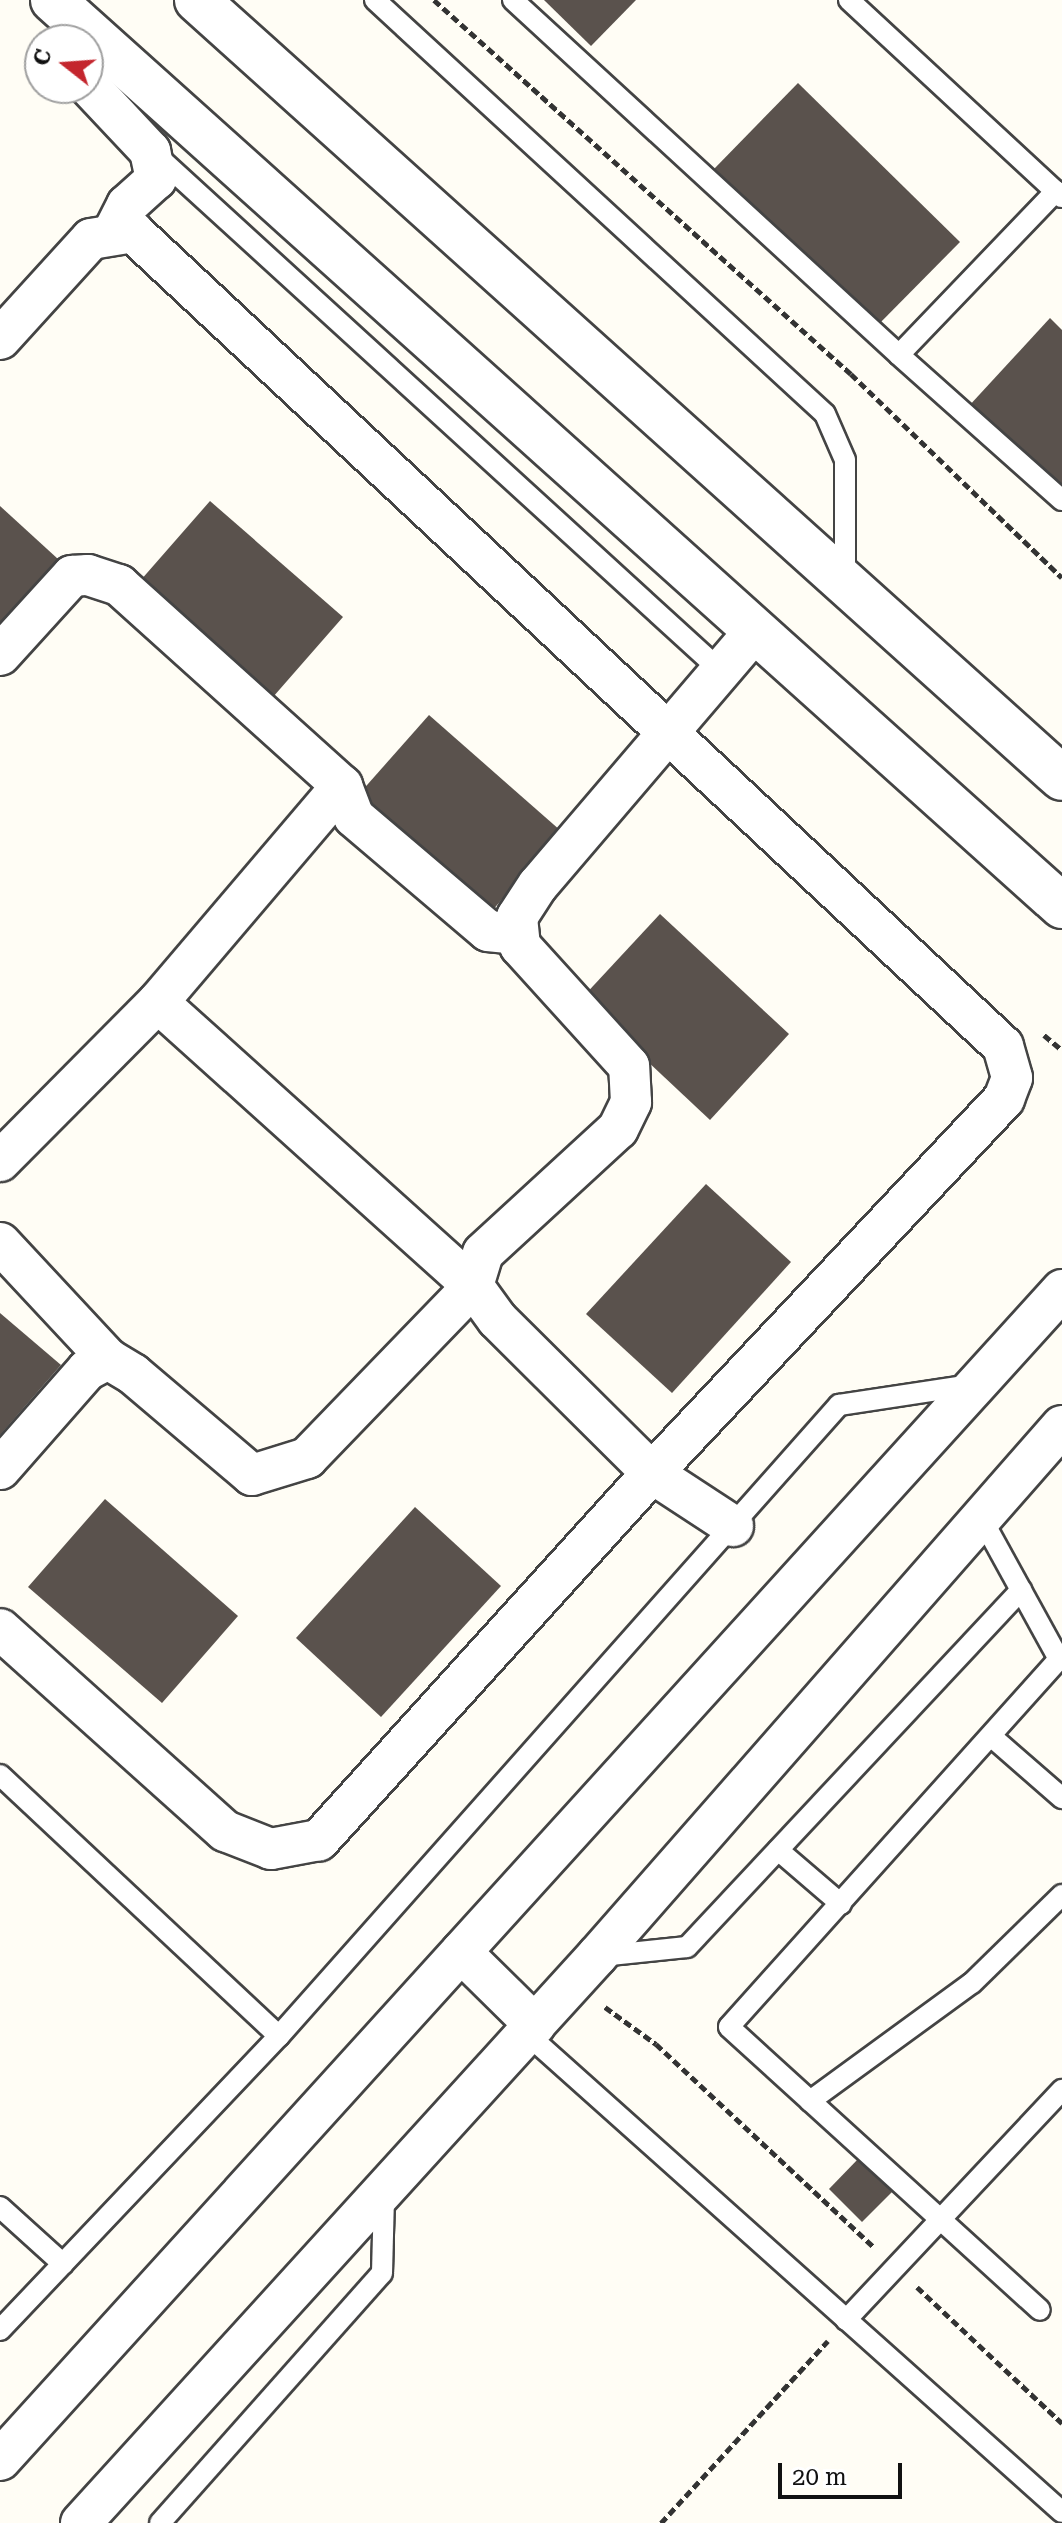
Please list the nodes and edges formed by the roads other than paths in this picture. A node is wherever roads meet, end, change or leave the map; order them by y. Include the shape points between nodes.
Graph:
1 (53, 0) edge
2 (197, 0) edge
3 (375, 0) edge
4 (513, 0) edge
5 (849, 0) edge
6 (76, 24) edge
7 (104, 50) edge
8 (104, 102) edge
9 (150, 151) junction
10 (1059, 194) edge
11 (113, 232) junction
12 (0, 339) edge
13 (899, 355) junction
14 (1062, 500) edge
15 (845, 583) junction
16 (755, 631) junction
17 (0, 655) edge
18 (721, 671) junction
19 (669, 733) junction
20 (1057, 771) edge
21 (342, 786) junction
22 (1062, 906) edge
23 (518, 934) junction
24 (158, 1002) junction
25 (0, 1161) edge
26 (0, 1243) edge
27 (473, 1286) junction
28 (1062, 1290) edge
29 (108, 1359) junction
30 (976, 1385) junction
31 (1062, 1426) edge
32 (1062, 1452) edge
33 (0, 1469) edge
34 (652, 1473) junction
35 (983, 1521) junction
36 (733, 1526) junction
37 (1021, 1590) junction
38 (0, 1629) edge
39 (992, 1737) junction
40 (0, 1775) edge
41 (1062, 1798) edge
42 (778, 1850) junction
43 (1062, 1895) edge
44 (841, 1904) junction
45 (461, 1952) junction
46 (585, 1970) junction
47 (531, 2029) junction
48 (279, 2036) junction
49 (1062, 2090) edge
50 (810, 2101) junction
51 (384, 2188) junction
52 (0, 2207) edge
53 (941, 2220) junction
54 (63, 2264) junction
55 (1040, 2310) dead end
56 (846, 2320) junction
57 (0, 2330) edge
58 (0, 2460) edge
59 (1062, 2512) edge
60 (81, 2523) edge
61 (160, 2523) edge

1 - 6 street
2 - 15 street
3 - 15 lane via 825,414 845,460
4 - 13 lane
5 - 10 lane
7 - 16 street
8 - 9 street
9 - 11 street via 156,179 127,205
9 - 18 lane
10 - 13 lane
11 - 12 street via 91,239
11 - 19 street via 133,232
13 - 14 lane
15 - 20 street
16 - 18 street
16 - 22 street
17 - 21 street via 72,576 119,585
18 - 19 street
19 - 23 street via 538,885 517,917
19 - 34 street via 1003,1046 1012,1078 1004,1099
21 - 23 street via 354,817 488,931
21 - 24 street
23 - 27 street via 520,946 629,1066 631,1102 618,1129 483,1253
24 - 25 street
24 - 27 street
26 - 29 street
27 - 29 street via 307,1458 252,1475 133,1374
27 - 34 street via 497,1319
28 - 30 street
29 - 33 street via 87,1370
30 - 36 lane via 839,1405
30 - 45 street
31 - 35 street
32 - 35 street
34 - 36 street
34 - 38 street via 319,1840 271,1849 225,1831
35 - 37 lane
35 - 46 street
36 - 48 lane
37 - 39 lane via 1059,1659
37 - 42 lane
39 - 41 lane
39 - 44 lane
40 - 48 lane
42 - 44 lane
42 - 46 lane via 687,1947
43 - 50 lane via 972,1983
44 - 50 lane via 729,2027
45 - 47 street
45 - 58 street
46 - 47 street
47 - 51 street
47 - 56 lane
48 - 54 lane
49 - 53 lane
50 - 53 lane
51 - 60 street
51 - 61 lane via 382,2273
52 - 54 lane
53 - 55 lane
53 - 56 lane
54 - 57 lane
56 - 59 lane

